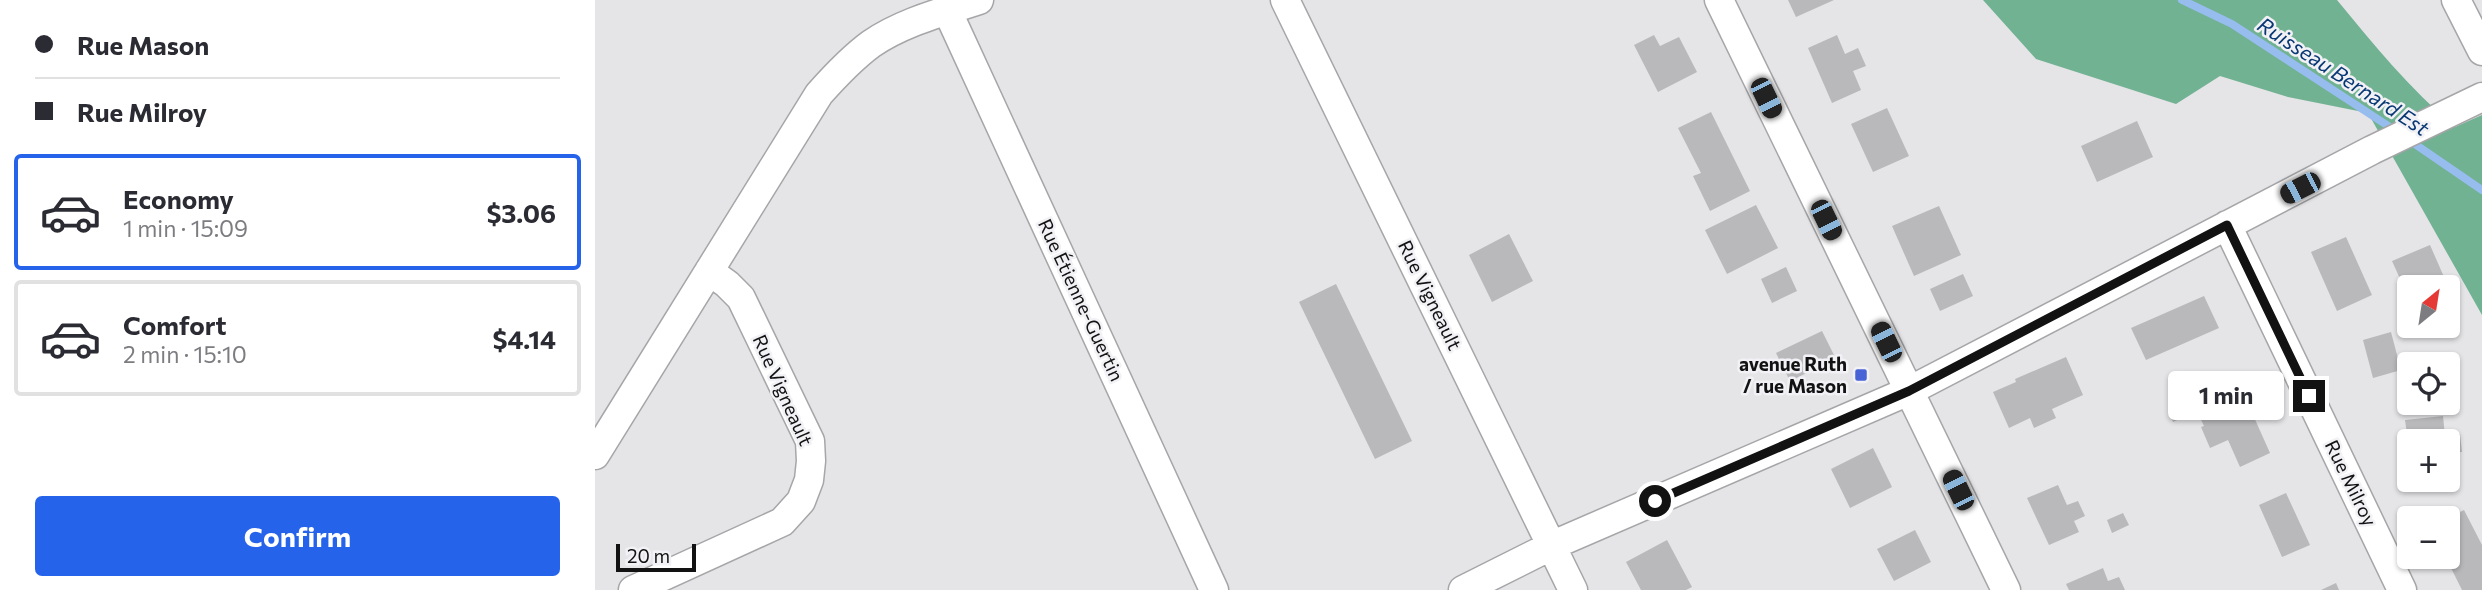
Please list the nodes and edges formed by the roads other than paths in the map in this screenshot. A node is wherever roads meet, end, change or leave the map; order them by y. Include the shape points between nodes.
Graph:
1 (979, 0) edge
2 (1285, 0) edge
3 (1719, 0) edge
4 (2456, 0) edge
5 (947, 10) junction
6 (2482, 51) edge
7 (2477, 99) edge
8 (2227, 225) junction
9 (709, 271) junction
10 (1909, 391) junction
11 (595, 455) edge
12 (1553, 545) junction
13 (633, 590) edge
14 (1214, 590) edge
15 (1463, 590) edge
16 (1573, 590) edge
17 (2006, 590) edge
18 (2402, 590) edge

1 - 5 street
2 - 12 street, Rue Vigneault
3 - 10 street
4 - 6 street
5 - 9 street via 873,43 835,76 819,94
5 - 14 street, Rue Étienne-Guertin
7 - 8 street
8 - 10 street
8 - 18 street, Rue Milroy
9 - 11 street
9 - 13 street, Rue Vigneault via 741,298 799,417 810,441 809,480 801,501 782,522
10 - 12 street
10 - 17 street
12 - 15 street
12 - 16 street, Rue Vigneault

